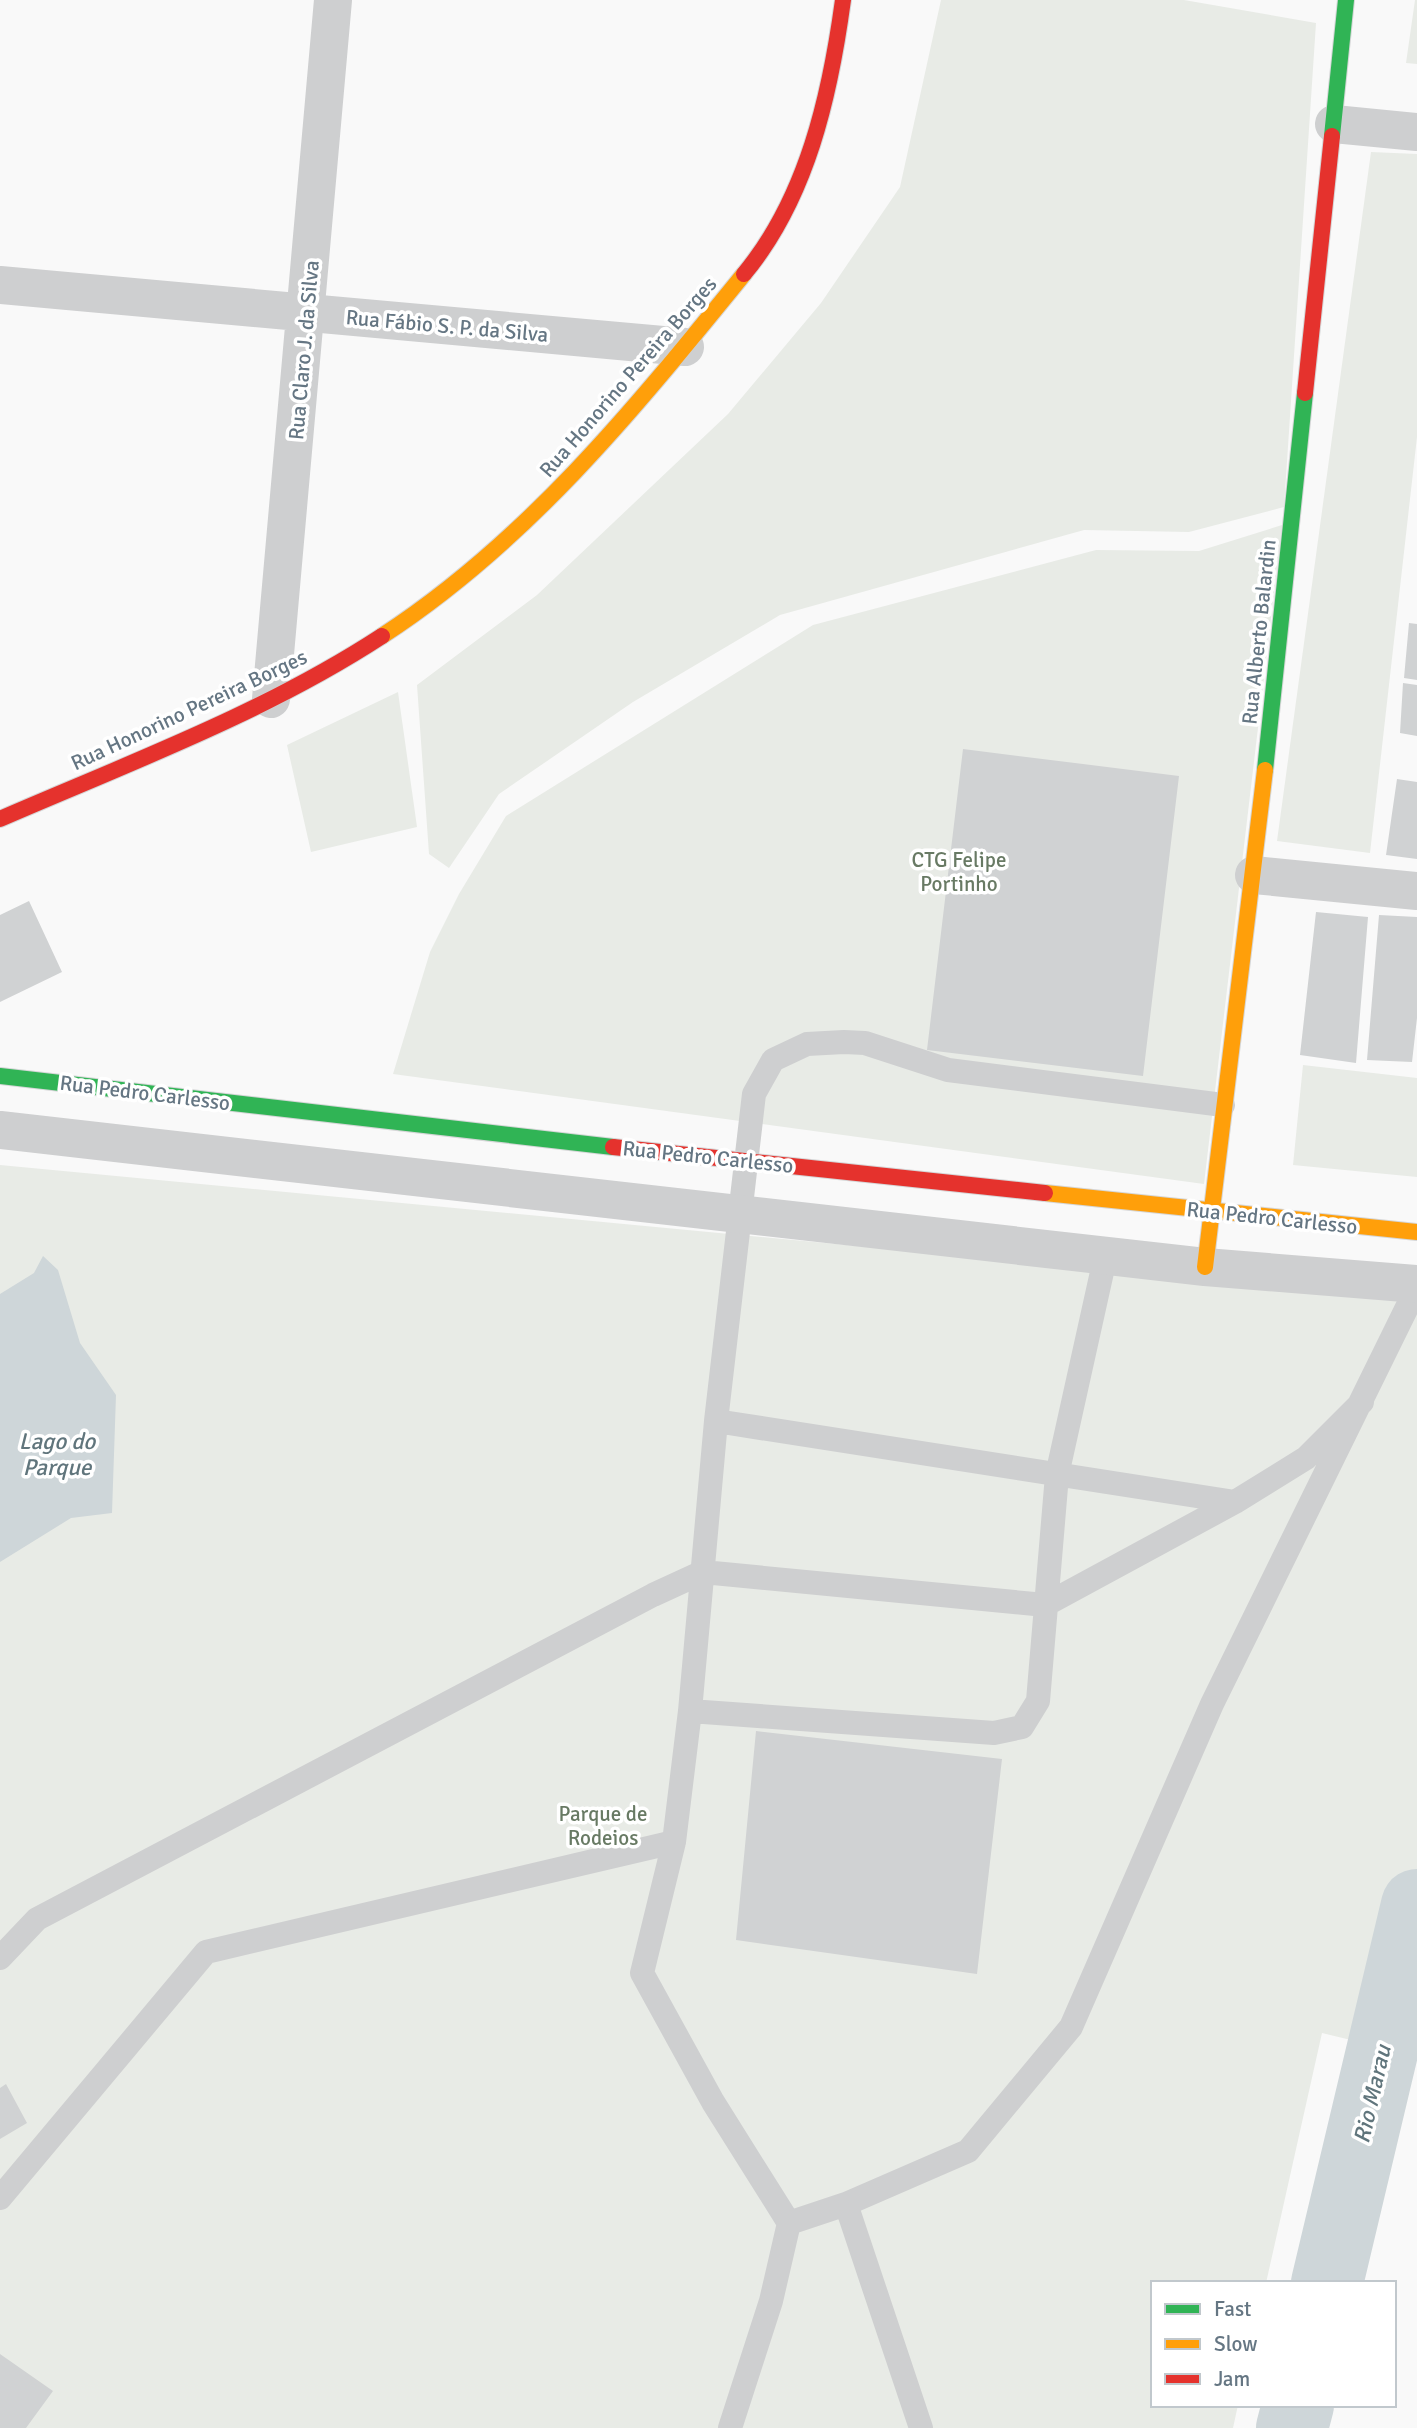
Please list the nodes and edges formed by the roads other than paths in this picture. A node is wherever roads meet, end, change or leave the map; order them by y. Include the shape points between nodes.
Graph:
1 (333, 0) edge
2 (843, 0) edge
3 (1346, 0) edge
4 (1334, 124) junction
5 (1417, 132) edge
6 (0, 285) edge
7 (307, 314) junction
8 (685, 347) junction
9 (271, 699) junction
10 (0, 820) edge
11 (1254, 875) junction
12 (1417, 891) edge
13 (14, 1078) edge
14 (1223, 1105) junction
15 (11, 1131) edge
16 (747, 1162) junction
17 (1212, 1212) junction
18 (740, 1214) junction
19 (1417, 1232) edge
20 (1105, 1254) junction
21 (1205, 1267) junction
22 (1417, 1286) edge
23 (1362, 1402) junction
24 (716, 1421) junction
25 (1057, 1475) junction
26 (1235, 1502) junction
27 (703, 1572) junction
28 (1045, 1605) junction
29 (690, 1711) junction
30 (674, 1842) junction
31 (0, 1958) edge
32 (0, 2198) edge
33 (846, 2204) junction
34 (789, 2223) junction
35 (730, 2428) edge
36 (920, 2428) edge

1 - 7 street, Rua Claro J. da Silva
2 - 8 street, Rua Honorino Pereira Borges via 837,51 809,153 771,237
3 - 4 street, Rua Alberto Balardin
4 - 5 street
4 - 11 street, Rua Alberto Balardin
6 - 7 street, Rua Fábio S. P. da Silva
7 - 8 street, Rua Fábio S. P. da Silva
7 - 9 street, Rua Claro J. da Silva
8 - 9 street, Rua Honorino Pereira Borges via 572,479 443,596 365,647
9 - 10 street, Rua Honorino Pereira Borges
11 - 12 street
11 - 14 street, Rua Alberto Balardin
13 - 15 street
13 - 16 street, Rua Pedro Carlesso
14 - 16 lane via 948,1070 865,1043 807,1044 773,1060 754,1094
14 - 17 street, Rua Alberto Balardin
15 - 18 street
16 - 17 street, Rua Pedro Carlesso
16 - 18 lane
17 - 19 street, Rua Pedro Carlesso
17 - 21 street, Rua Alberto Balardin
18 - 20 street
18 - 24 lane
20 - 21 street
20 - 25 lane
21 - 22 street
22 - 23 lane
23 - 26 lane via 1306,1458
23 - 33 lane via 1212,1704 1071,2027 968,2151
24 - 25 lane
24 - 27 lane
25 - 26 lane
25 - 28 lane
26 - 28 lane
27 - 28 lane
27 - 29 lane
27 - 31 lane via 37,1919
28 - 29 lane via 1038,1701 1022,1727 995,1732
29 - 30 lane
30 - 32 lane via 206,1952
30 - 34 lane via 642,1973 713,2102
33 - 34 lane
33 - 36 lane
34 - 35 lane via 771,2301

